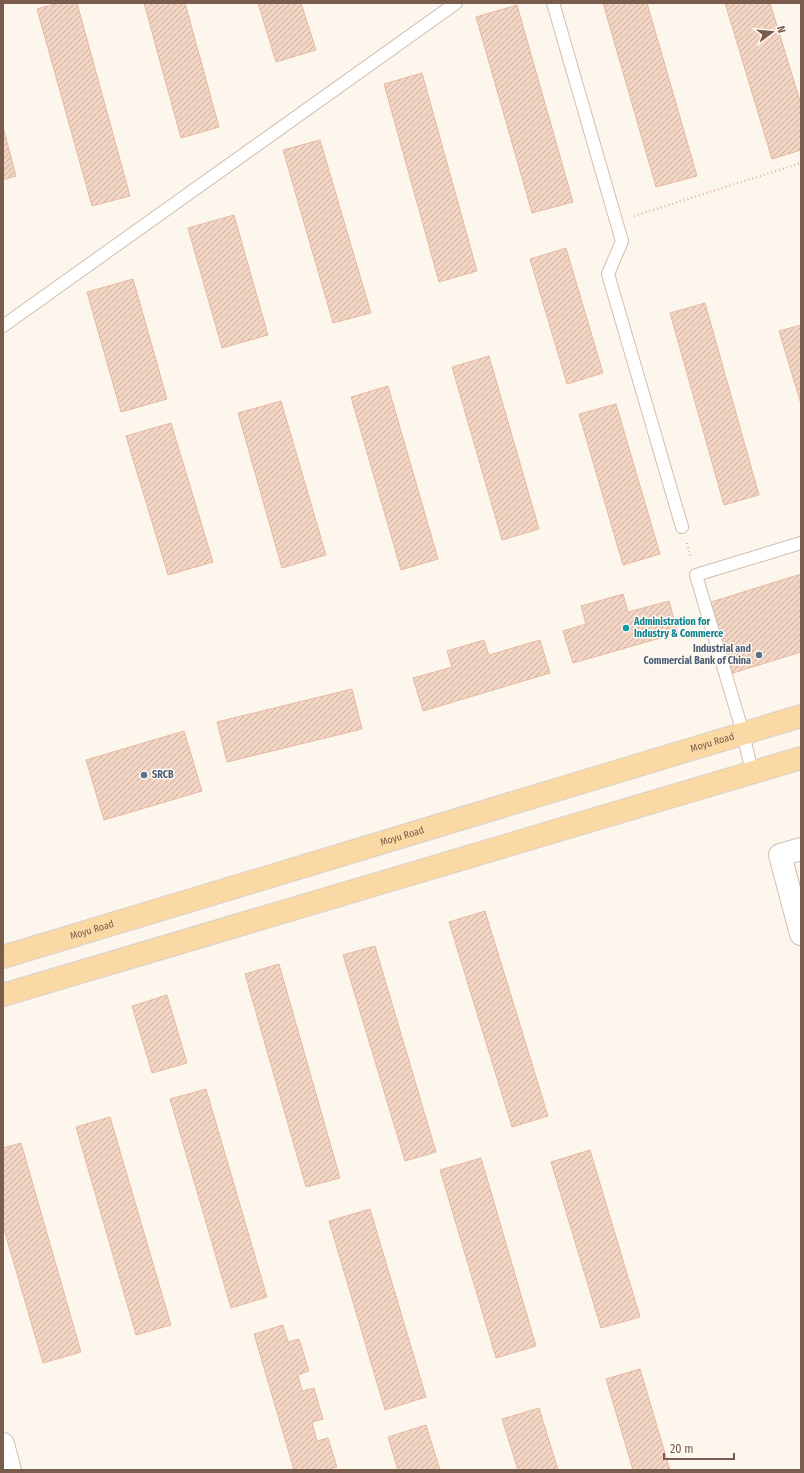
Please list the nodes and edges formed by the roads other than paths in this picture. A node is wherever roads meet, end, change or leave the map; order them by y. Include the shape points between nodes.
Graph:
1 (456, 3) edge
2 (553, 3) edge
3 (3, 326) edge
4 (682, 527) road end
5 (801, 542) edge
6 (801, 716) edge
7 (743, 733) junction
8 (801, 758) edge
9 (752, 772) junction
10 (801, 849) edge
11 (801, 934) edge
12 (3, 957) edge
13 (3, 995) edge
14 (3, 1444) edge
15 (10, 1470) edge

1 - 3 lane
2 - 4 lane via 622,241 608,274
5 - 7 lane via 696,576
6 - 7 main road, Moyu Road
7 - 9 lane
7 - 12 main road, Moyu Road
8 - 9 main road
9 - 13 main road
10 - 11 street via 780,855
14 - 15 street

